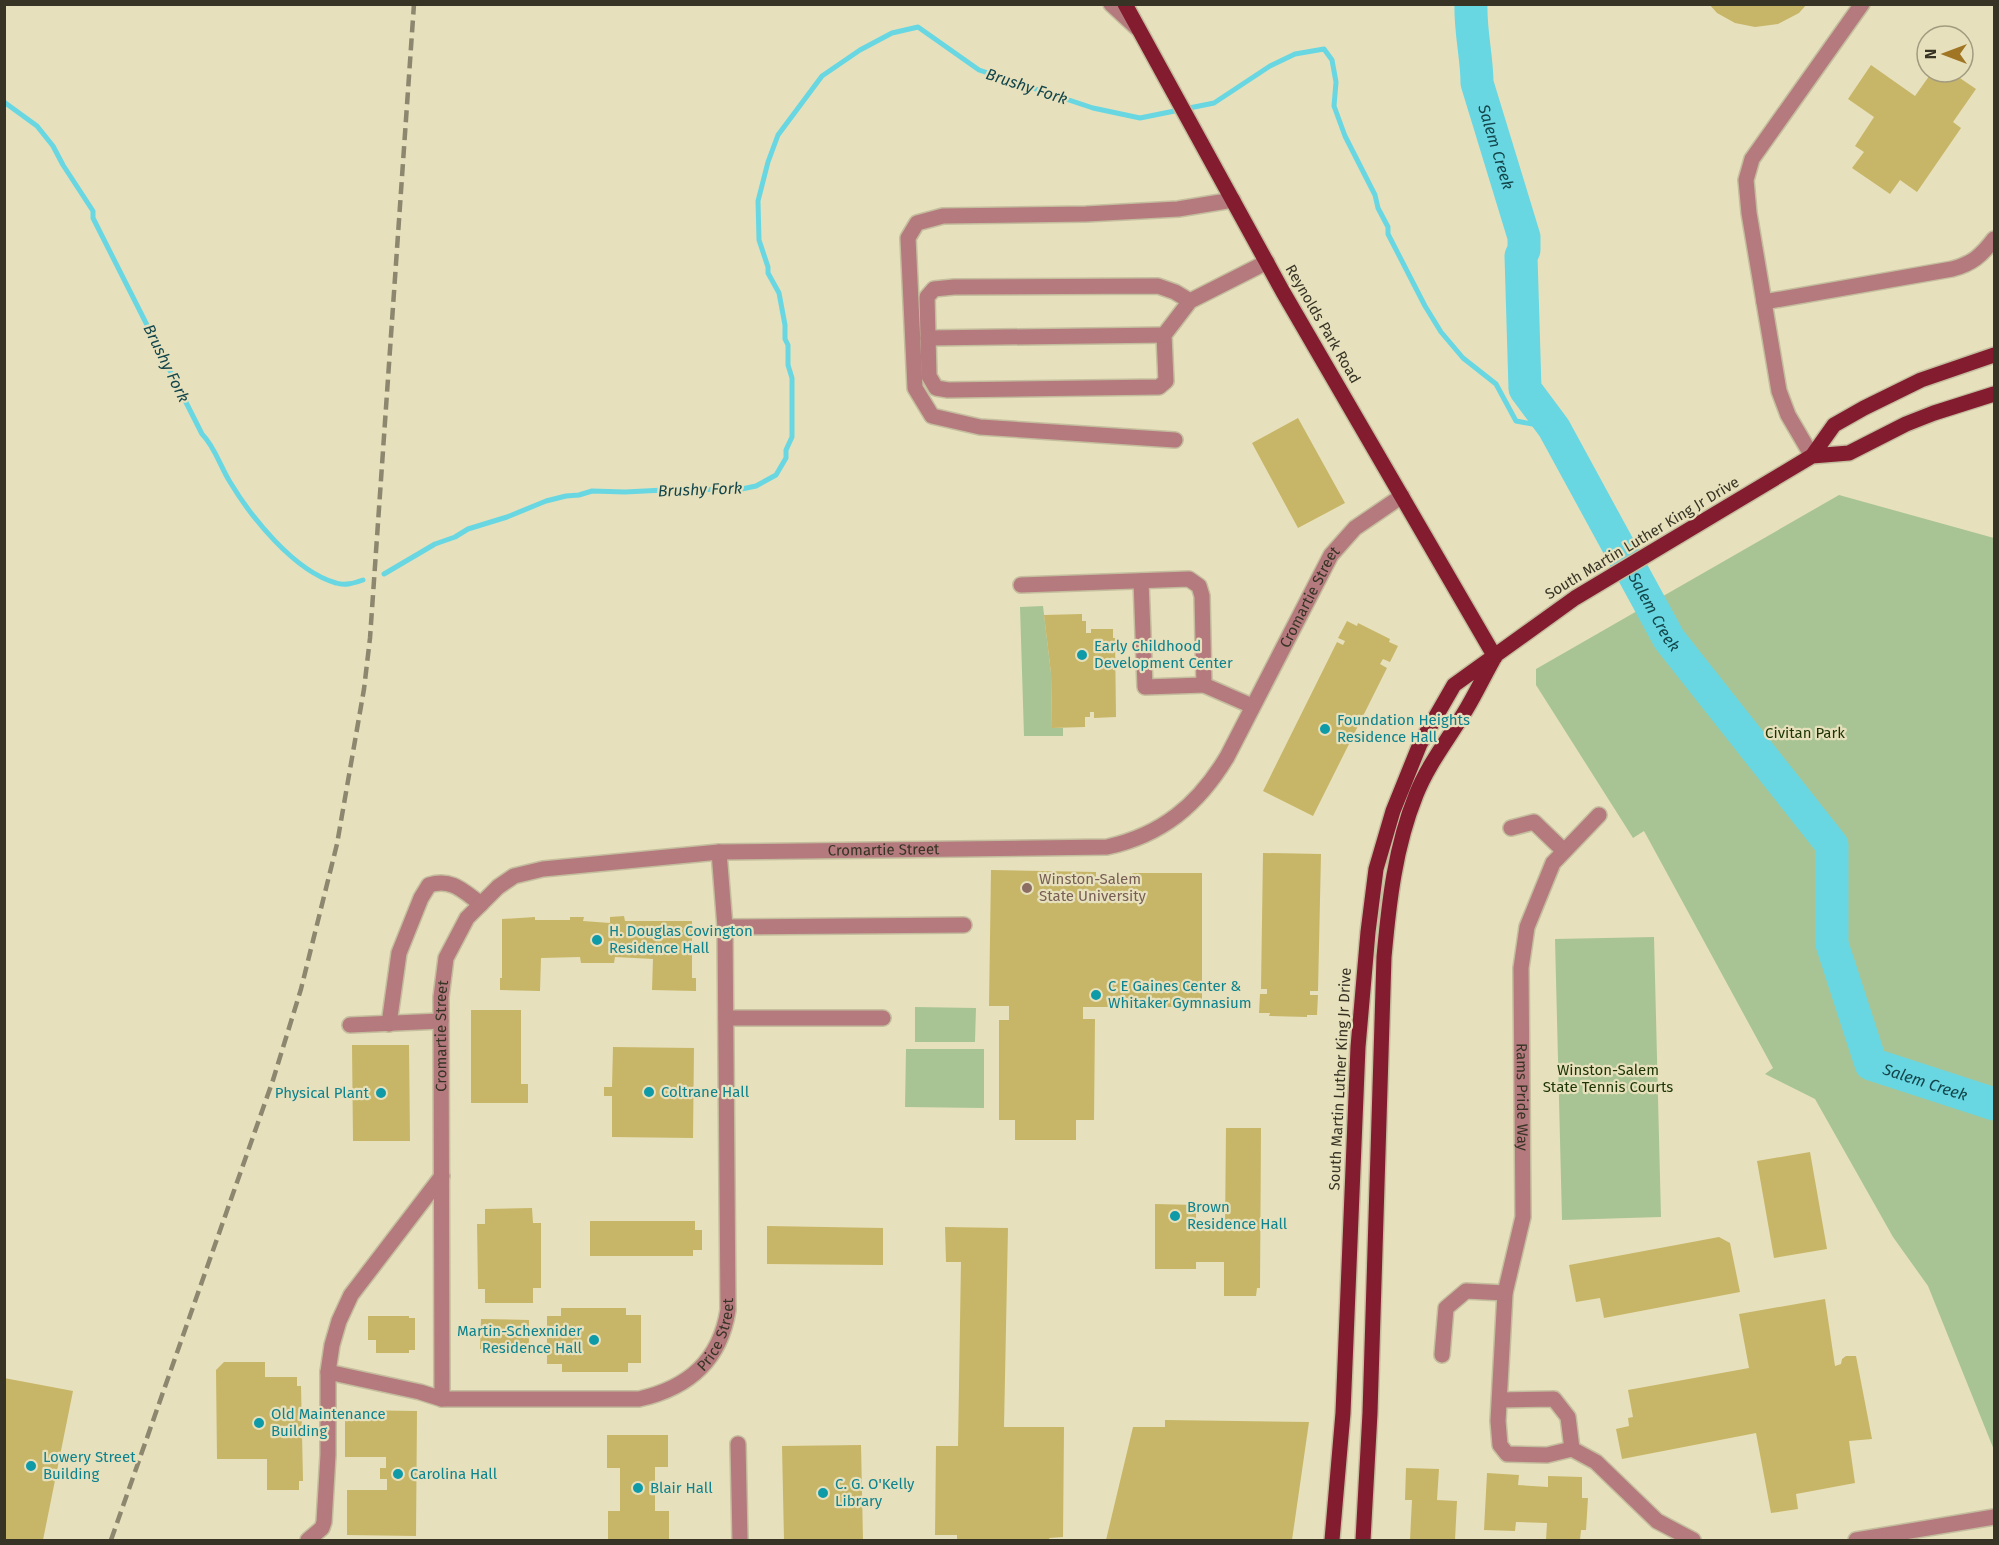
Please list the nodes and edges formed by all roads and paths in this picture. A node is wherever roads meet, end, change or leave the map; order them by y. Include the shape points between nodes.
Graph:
1 (1111, 4) edge
2 (1125, 4) edge
3 (1863, 4) edge
4 (1139, 30) junction
5 (1233, 200) junction
6 (1995, 239) edge
7 (1267, 262) junction
8 (1190, 301) junction
9 (1764, 302) junction
10 (1164, 335) junction
11 (928, 338) junction
12 (1995, 356) edge
13 (1995, 394) edge
14 (1175, 440) dead end
15 (1812, 456) junction
16 (1402, 496) junction
17 (1141, 581) junction
18 (1022, 585) dead end
19 (1495, 657) junction
20 (1204, 685) junction
21 (1252, 706) junction
22 (1599, 816) dead end
23 (1511, 828) dead end
24 (1564, 851) junction
25 (719, 852) junction
26 (481, 904) junction
27 (725, 921) junction
28 (964, 925) dead end
29 (726, 1018) junction
30 (883, 1018) dead end
31 (441, 1021) junction
32 (389, 1023) junction
33 (350, 1025) dead end
34 (442, 1176) junction
35 (1505, 1293) junction
36 (1442, 1355) dead end
37 (328, 1372) junction
38 (442, 1399) junction
39 (1500, 1400) junction
40 (738, 1444) dead end
41 (1572, 1449) junction
42 (1995, 1517) edge
43 (308, 1540) edge
44 (740, 1540) edge
45 (1332, 1540) edge
46 (1363, 1540) edge
47 (1693, 1540) edge
48 (1856, 1540) edge

1 - 4 street
2 - 4 main road, Reynolds Park Road
3 - 9 street via 1752,159 1746,180
4 - 5 main road, Reynolds Park Road
5 - 7 main road, Reynolds Park Road
5 - 14 street via 1178,209 943,216 917,223 908,238 915,388 932,416 980,427
6 - 9 street via 1981,256 1952,270
7 - 8 street
7 - 16 main road, Reynolds Park Road
8 - 10 street
8 - 11 street via 1158,286 934,289 927,297
9 - 15 street via 1782,404
10 - 11 street
10 - 11 street via 1166,381 1160,387 948,390 936,388 929,376
12 - 15 main road, South Martin Luther King Jr Drive via 1922,380 1864,408 1834,425
13 - 15 main road, South Martin Luther King Jr Drive via 1934,412 1849,453
15 - 19 main road, South Martin Luther King Jr Drive via 1575,598
16 - 19 main road, Reynolds Park Road
16 - 21 street, Cromartie Street via 1355,528 1331,555
17 - 18 street
17 - 20 street via 1189,579 1199,586
17 - 20 street via 1145,687
19 - 45 main road, South Martin Luther King Jr Drive via 1454,685 1420,744 1393,811 1376,869 1358,1047 1343,1413
19 - 46 main road, South Martin Luther King Jr Drive via 1416,795 1389,905
20 - 21 street
21 - 25 street, Cromartie Street via 1215,777 1194,802 1172,820 1129,842 1095,847
22 - 24 street, Rams Pride Way
23 - 24 street via 1534,822
24 - 35 street, Rams Pride Way via 1553,863 1527,927 1521,968 1523,1217
25 - 26 street, Cromartie Street via 543,869 514,876
25 - 27 street, Price Street
26 - 31 street, Cromartie Street via 467,918 446,958
26 - 32 street via 455,885 429,885 399,953
27 - 28 street
27 - 29 street, Price Street
29 - 30 street
29 - 38 street, Price Street via 728,1310 722,1337 705,1365 666,1391 639,1399
31 - 32 street
31 - 34 street, Cromartie Street
32 - 33 street
34 - 37 street via 351,1295 332,1344
34 - 38 street, Cromartie Street
35 - 36 street via 1466,1291 1446,1308
35 - 39 street, Rams Pride Way
37 - 38 street, Price Street
37 - 43 street via 325,1515 322,1528
39 - 41 street via 1554,1399 1568,1417
39 - 41 street, Rams Pride Way via 1500,1445 1507,1454 1547,1455
40 - 44 street
41 - 47 street via 1596,1462 1657,1521
42 - 48 street

